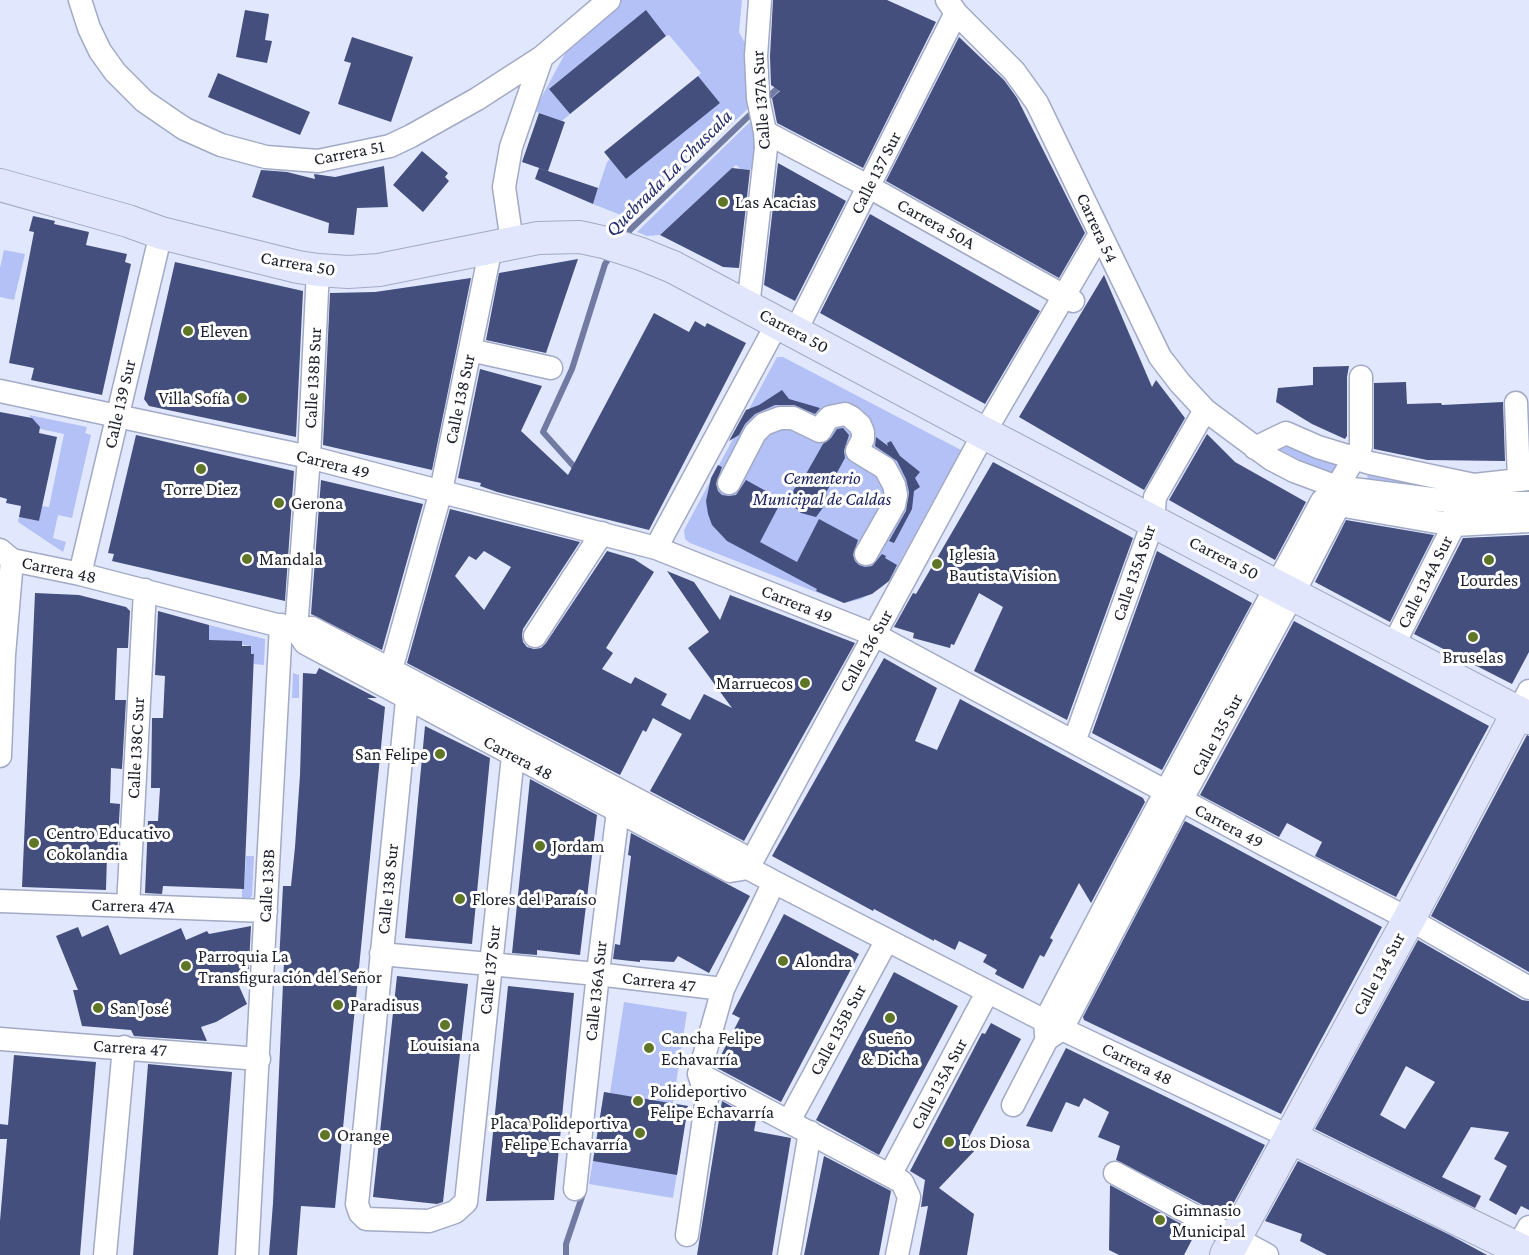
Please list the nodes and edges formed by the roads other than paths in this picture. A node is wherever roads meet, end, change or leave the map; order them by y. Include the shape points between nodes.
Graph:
1 (80, 0) edge
2 (609, 0) edge
3 (760, 0) edge
4 (952, 7) edge
5 (542, 57) junction
6 (762, 122) junction
7 (0, 185) edge
8 (866, 193) junction
9 (161, 233) junction
10 (1103, 240) junction
11 (501, 245) junction
12 (318, 270) junction
13 (1065, 305) junction
14 (748, 307) junction
15 (787, 327) junction
16 (470, 350) junction
17 (551, 368) dead end
18 (1361, 377) dead end
19 (0, 391) edge
20 (1515, 403) dead end
21 (1205, 410) junction
22 (117, 417) junction
23 (984, 433) junction
24 (1255, 448) junction
25 (309, 458) junction
26 (1354, 458) junction
27 (1524, 479) edge
28 (729, 483) dead end
29 (441, 491) junction
30 (1456, 491) junction
31 (1338, 496) junction
32 (1529, 503) edge
33 (1529, 521) edge
34 (1153, 522) junction
35 (1455, 525) junction
36 (602, 533) junction
37 (656, 548) junction
38 (866, 554) dead end
39 (6, 555) edge
40 (80, 574) junction
41 (145, 590) junction
42 (1285, 590) junction
43 (289, 627) junction
44 (875, 635) junction
45 (535, 636) dead end
46 (1393, 646) junction
47 (2, 655) edge
48 (388, 679) junction
49 (411, 691) junction
50 (1525, 707) edge
51 (1074, 742) junction
52 (518, 748) junction
53 (0, 756) edge
54 (1174, 796) junction
55 (622, 803) junction
56 (748, 868) junction
57 (774, 882) junction
58 (0, 901) edge
59 (128, 906) junction
60 (266, 912) junction
61 (1408, 919) junction
62 (887, 940) junction
63 (381, 954) junction
64 (490, 964) junction
65 (597, 974) junction
66 (1529, 988) edge
67 (723, 990) junction
68 (987, 993) junction
69 (1051, 1030) junction
70 (0, 1039) edge
71 (124, 1047) junction
72 (259, 1059) junction
73 (699, 1074) junction
74 (1013, 1105) dead end
75 (789, 1121) junction
76 (810, 1132) junction
77 (1290, 1137) junction
78 (1115, 1173) dead end
79 (890, 1175) junction
80 (575, 1189) dead end
81 (466, 1202) joint
82 (687, 1235) dead end
83 (1522, 1246) edge
84 (1231, 1247) edge
85 (105, 1255) edge
86 (247, 1255) edge
87 (789, 1255) edge
88 (897, 1255) edge
89 (1267, 1255) edge

1 - 5 street, Carrera 51 via 100,51 144,100 185,129 221,145 301,161 390,146 477,99
2 - 5 street, Carrera 51
3 - 6 street, Calle 137A Sur via 756,56
4 - 8 street, Calle 137 Sur
4 - 10 street, Carrera 54 via 1014,71 1037,103
5 - 11 street, Calle 138 Sur via 511,147
6 - 8 street, Carrera 50A
6 - 14 street, Calle 137A Sur
7 - 9 main road, Carrera 50
8 - 13 street, Carrera 50A
8 - 15 street, Calle 137 Sur
9 - 12 main road, Carrera 50
9 - 22 street, Calle 139 Sur
10 - 13 street, Calle 136 Sur
10 - 21 street, Carrera 54 via 1160,357
11 - 12 main road, Carrera 50 via 379,270
11 - 14 main road, Carrera 50 via 538,238 580,237 608,243 673,267
11 - 16 street, Calle 138 Sur
12 - 25 street, Calle 138B Sur
13 - 23 street, Calle 136 Sur
14 - 15 main road, Carrera 50
15 - 23 main road, Carrera 50
15 - 37 street, Calle 137 Sur
16 - 17 street
16 - 29 street, Calle 138 Sur
18 - 26 street, Calle 135 Sur via 1361,447
19 - 22 street, Carrera 49
20 - 27 street
21 - 24 street, Carrera 54
21 - 34 street, Calle 135A Sur via 1155,497
22 - 25 street, Carrera 49
22 - 40 street, Calle 139 Sur
23 - 34 main road, Carrera 50
23 - 44 street, Calle 136 Sur
24 - 26 street, Carrera 54 via 1286,433
24 - 31 street, Carrera 54
25 - 29 street, Carrera 49
25 - 43 street, Calle 138B Sur
26 - 30 street, Carrera 54
26 - 31 street, Calle 135 Sur
27 - 30 street, Carrera 54
28 - 38 street via 755,432 764,424 793,418 820,431 830,417 855,410 863,432 857,451 880,464 894,485 894,505
29 - 36 street, Carrera 49
29 - 48 street, Calle 138 Sur
30 - 31 street, Carrera 54
30 - 32 street, Carrera 54
30 - 35 street, Calle 134A Sur
31 - 35 street, Carrera 54
31 - 42 street, Calle 135 Sur via 1322,501
33 - 35 street, Carrera 54
34 - 42 main road, Carrera 50
34 - 51 street, Calle 135A Sur
35 - 46 street, Calle 134A Sur
36 - 37 street, Carrera 49
36 - 45 street
37 - 44 street, Carrera 49
39 - 40 street, Carrera 48
39 - 47 street
40 - 41 street, Carrera 48
41 - 43 street, Carrera 48
41 - 59 street, Calle 138C Sur
42 - 46 main road, Carrera 50
42 - 54 street, Calle 135 Sur
43 - 48 street, Carrera 48 via 305,643
43 - 60 street, Calle 138B
44 - 51 street, Carrera 49
44 - 56 street, Calle 136 Sur
46 - 50 main road, Carrera 50
47 - 53 street
48 - 49 street, Carrera 48
49 - 52 street, Carrera 48
49 - 63 street, Calle 138 Sur
50 - 61 main road, Calle 134 Sur
51 - 54 street, Carrera 49
52 - 55 street, Carrera 48
52 - 64 street, Calle 137 Sur
54 - 61 street, Carrera 49
54 - 69 street, Calle 135 Sur
55 - 56 street, Carrera 48 via 740,854
55 - 65 street, Calle 136A Sur
56 - 57 street, Carrera 48
57 - 62 street, Carrera 48
57 - 67 street
58 - 59 street, Carrera 47A
59 - 60 street, Carrera 47A
60 - 72 street, Calle 138B
61 - 66 street, Carrera 49
61 - 77 main road, Calle 134 Sur
62 - 68 street, Carrera 48
62 - 75 street, Calle 135B Sur
63 - 64 street, Carrera 47
63 - 81 street, Calle 138 Sur via 357,1204 360,1213 366,1219 429,1221 455,1212
64 - 65 street, Carrera 47
64 - 81 street, Calle 137 Sur
65 - 67 street, Carrera 47
65 - 80 street, Calle 136A Sur
67 - 73 street
68 - 69 street, Carrera 48
68 - 79 street, Calle 135A Sur
69 - 74 street, Calle 135 Sur
69 - 77 street, Carrera 48
70 - 71 street, Carrera 47
71 - 72 street, Carrera 47
71 - 85 street
72 - 86 street, Calle 138B
73 - 75 street
73 - 82 street via 707,1098
75 - 76 street
76 - 79 street
76 - 87 street
77 - 83 main road, Carrera 48
77 - 84 main road, Calle 134 Sur
78 - 84 street
79 - 88 street via 902,1182 909,1197
84 - 89 street

